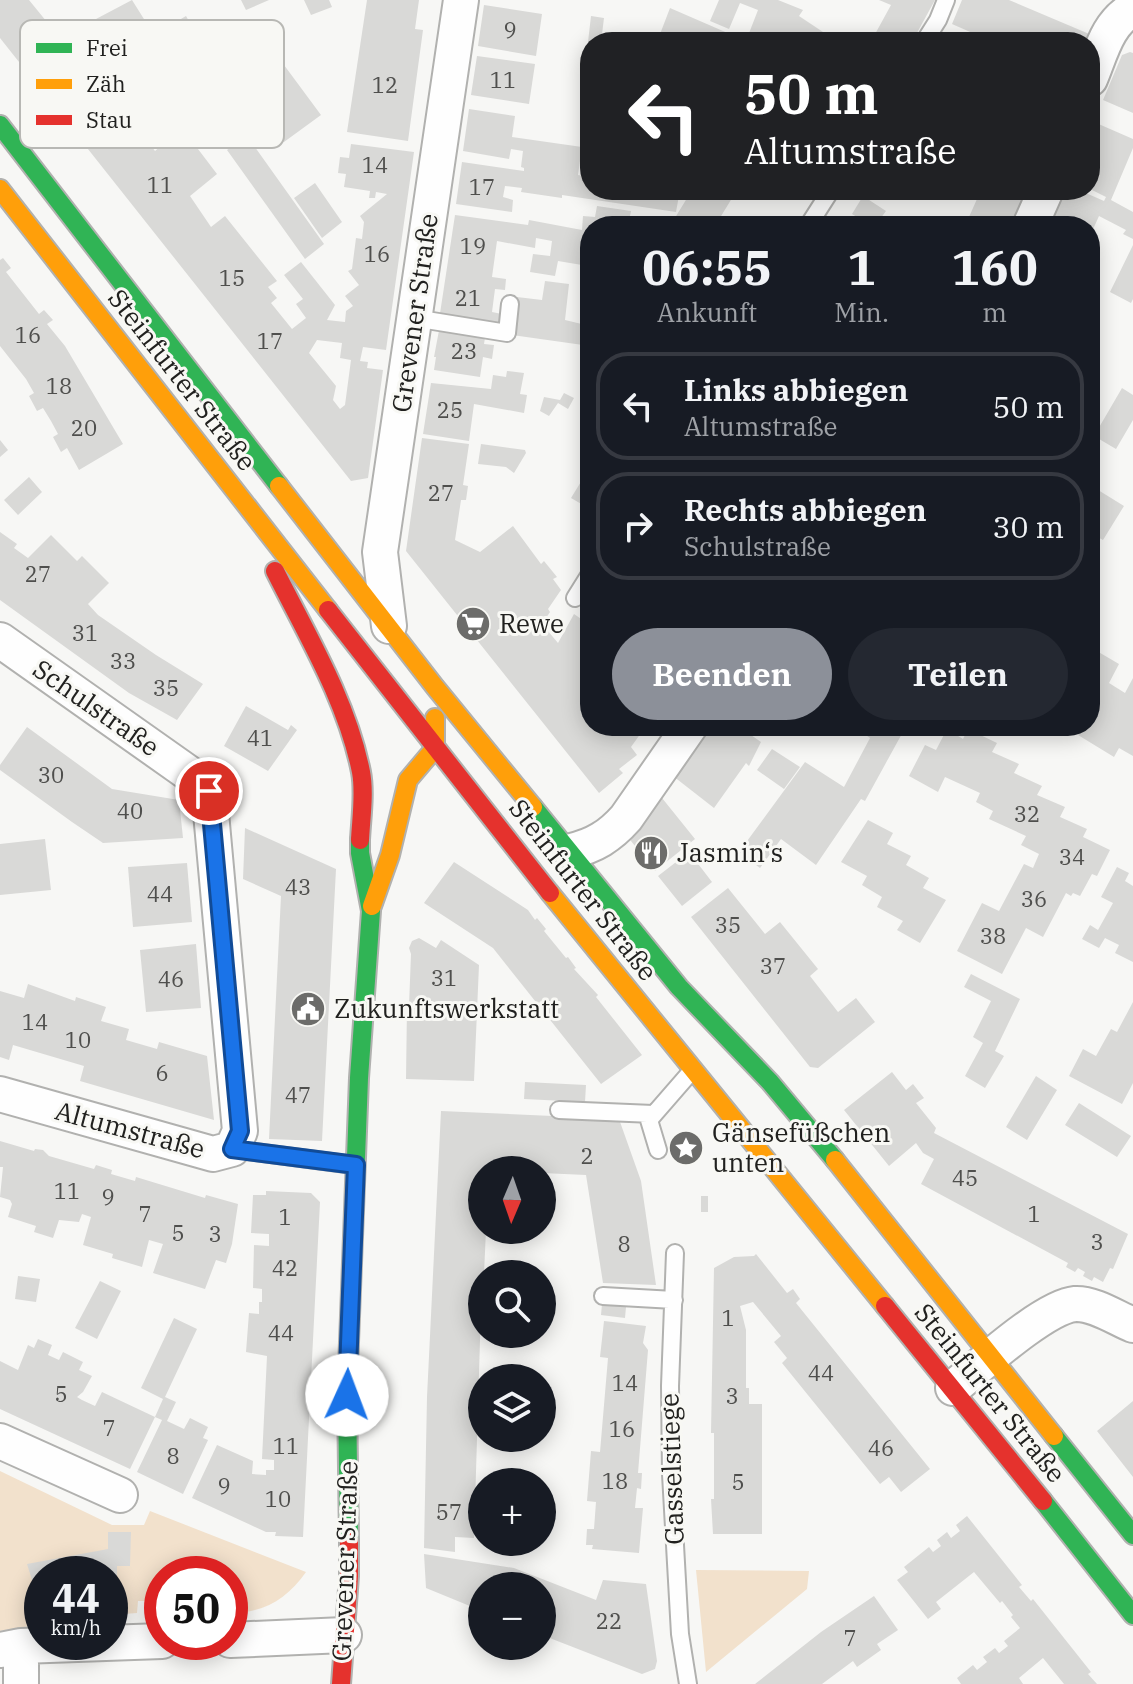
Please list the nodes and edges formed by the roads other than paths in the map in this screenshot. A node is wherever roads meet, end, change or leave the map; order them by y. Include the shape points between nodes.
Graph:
1 (461, 0) edge
2 (946, 0) edge
3 (1133, 9) edge
4 (930, 32) edge
5 (1100, 54) edge
6 (0, 125) edge
7 (0, 189) edge
8 (510, 304) dead end
9 (414, 318) junction
10 (225, 477) junction
11 (580, 590) edge
12 (575, 598) dead end
13 (389, 626) junction
14 (0, 640) edge
15 (435, 687) junction
16 (683, 736) edge
17 (435, 748) junction
18 (571, 851) junction
19 (371, 911) junction
20 (692, 1071) junction
21 (0, 1094) edge
22 (559, 1110) dead end
23 (653, 1114) junction
24 (232, 1149) junction
25 (658, 1150) dead end
26 (356, 1165) junction
27 (675, 1253) dead end
28 (603, 1296) dead end
29 (674, 1300) junction
30 (1133, 1325) edge
31 (994, 1356) junction
32 (953, 1388) junction
33 (0, 1441) edge
34 (120, 1495) dead end
35 (1133, 1535) edge
36 (1133, 1615) edge
37 (344, 1635) junction
38 (248, 1639) edge
39 (144, 1642) edge
40 (11, 1648) edge
41 (21, 1684) edge
42 (341, 1684) edge
43 (688, 1684) edge

1 - 9 street, Grevener Straße
2 - 4 lane
3 - 5 street via 1110,28
6 - 13 main road, Steinfurter Straße
7 - 10 main road, Steinfurter Straße
8 - 9 lane via 507,333
9 - 13 street, Grevener Straße via 380,552
10 - 17 main road, Steinfurter Straße
10 - 19 main road, Grevener Straße via 348,726 362,774 360,853
11 - 12 lane
13 - 15 main road, Steinfurter Straße
14 - 24 street, Schulstraße via 209,791 240,1131
15 - 17 main road
15 - 18 main road, Steinfurter Straße
16 - 18 street via 615,830 590,847
17 - 19 main road, Grevener Straße via 408,780
17 - 20 main road, Steinfurter Straße
18 - 31 main road, Steinfurter Straße via 679,987 770,1082
19 - 26 main road, Grevener Straße
20 - 23 lane
20 - 32 main road, Steinfurter Straße
21 - 24 street, Altumstraße via 195,1151
22 - 23 lane
23 - 25 lane via 650,1128
24 - 26 lane, Altumstraße
26 - 37 main road, Grevener Straße
27 - 29 lane, Gasselstiege
28 - 29 lane
29 - 43 lane, Gasselstiege via 671,1474
30 - 31 street via 1083,1305 1067,1306
31 - 32 street
31 - 35 main road, Steinfurter Straße
32 - 36 main road, Steinfurter Straße
33 - 34 street
37 - 38 street
37 - 42 main road, Grevener Straße
39 - 40 street
40 - 41 street

